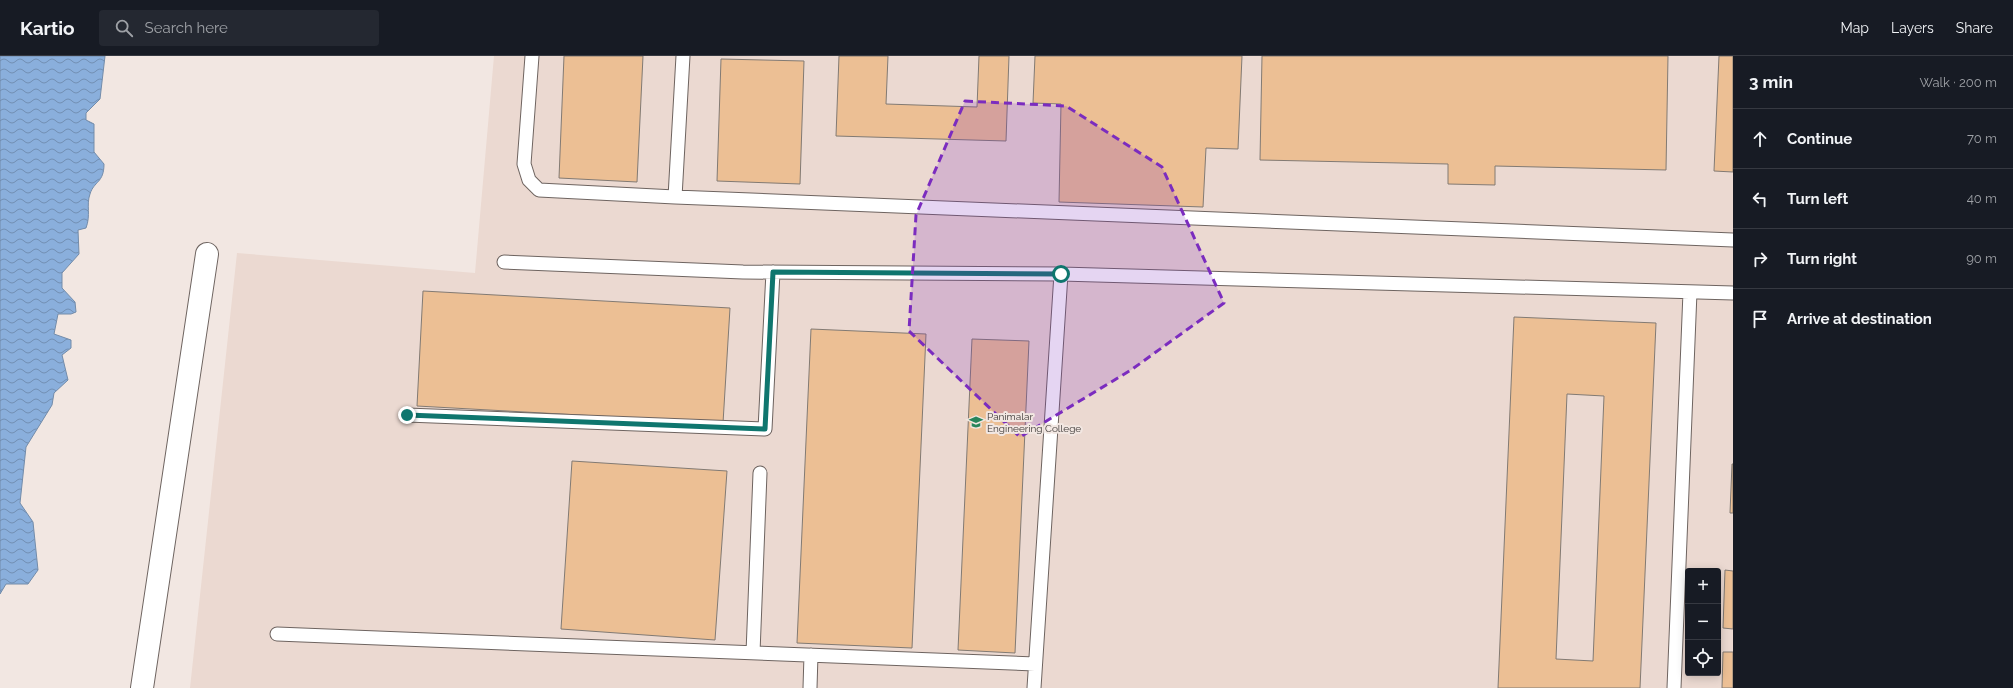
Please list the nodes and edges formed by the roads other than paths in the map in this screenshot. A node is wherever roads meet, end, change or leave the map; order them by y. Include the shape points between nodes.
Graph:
1 (532, 56) edge
2 (683, 56) edge
3 (675, 197) junction
4 (1733, 240) edge
5 (206, 254) dead end
6 (504, 262) dead end
7 (773, 272) junction
8 (1061, 274) junction
9 (1690, 292) junction
10 (1733, 293) edge
11 (407, 415) dead end
12 (760, 472) dead end
13 (277, 634) dead end
14 (753, 653) junction
15 (811, 656) junction
16 (1035, 664) junction
17 (142, 688) edge
18 (810, 688) edge
19 (1034, 688) edge
20 (1674, 688) edge

1 - 3 lane via 524,164 529,180 539,190
2 - 3 lane
3 - 4 lane
5 - 17 street
6 - 7 lane
7 - 8 lane
7 - 11 lane via 765,429
8 - 9 lane
8 - 16 lane
9 - 10 lane
9 - 20 lane
12 - 14 lane
13 - 14 lane
14 - 15 lane
15 - 16 lane
15 - 18 lane
16 - 19 lane

